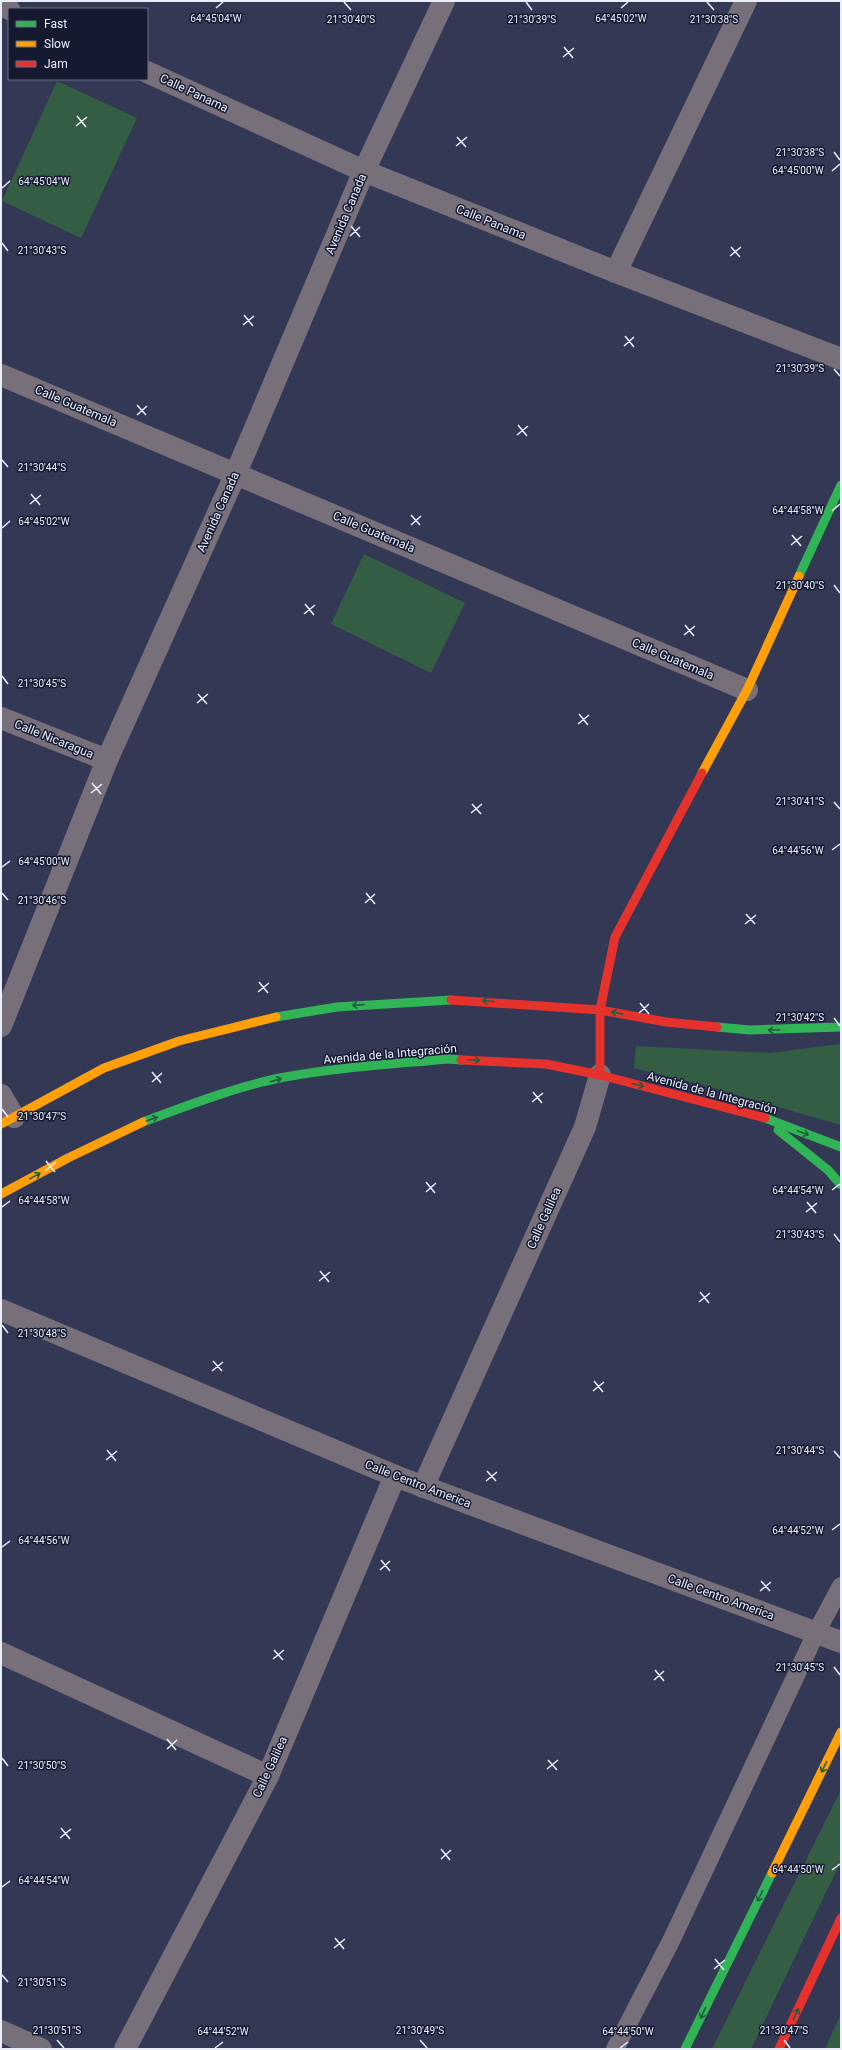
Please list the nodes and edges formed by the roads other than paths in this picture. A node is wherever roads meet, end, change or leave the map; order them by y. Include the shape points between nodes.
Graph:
1 (444, 1) edge
2 (746, 1) edge
3 (148, 72) edge
4 (364, 171) junction
5 (616, 272) junction
6 (841, 359) edge
7 (1, 375) edge
8 (236, 473) junction
9 (841, 485) edge
10 (747, 690) junction
11 (1, 718) edge
12 (107, 760) junction
13 (600, 1010) junction
14 (1, 1026) edge
15 (841, 1027) edge
16 (600, 1075) junction
17 (1, 1095) edge
18 (763, 1118) junction
19 (7, 1120) edge
20 (841, 1147) edge
21 (841, 1185) edge
22 (1, 1194) edge
23 (1, 1310) edge
24 (394, 1476) junction
25 (423, 1487) junction
26 (841, 1586) edge
27 (816, 1633) junction
28 (841, 1642) edge
29 (1, 1654) edge
30 (841, 1732) edge
31 (268, 1776) junction
32 (841, 1918) edge
33 (1, 2031) edge
34 (41, 2049) edge
35 (125, 2049) edge
36 (615, 2049) edge
37 (685, 2049) edge
38 (779, 2049) edge

1 - 4 street, Avenida Canada
2 - 5 street
3 - 4 street, Calle Panama
4 - 5 street, Calle Panama
4 - 8 street, Avenida Canada
5 - 6 street, Calle Panama
7 - 8 street, Calle Guatemala
8 - 10 street, Calle Guatemala
8 - 12 street, Avenida Canada
9 - 10 main road, Calle Galilea
10 - 13 main road, Calle Galilea via 615,937
11 - 12 street, Calle Nicaragua
12 - 14 street, Avenida Canada
15 -> 13 main road via 750,1030 666,1022
13 - 16 main road, Calle Galilea
13 -> 19 main road via 462,999 337,1007 269,1018 179,1041 104,1068
16 -> 18 main road, Avenida de la Integración
22 -> 16 main road, Avenida de la Integración via 68,1158 144,1122 227,1093 284,1078 354,1066 449,1059 546,1064
16 - 25 street, Calle Galilea via 585,1127
17 - 19 street
18 -> 20 main road, Avenida de la Integración
18 - 21 main road via 828,1170
23 - 24 street, Calle Centro America
24 - 25 street, Calle Centro America
24 - 31 street, Calle Galilea
25 - 27 street, Calle Centro America
26 - 27 lane
27 - 28 street, Calle Centro America
27 - 36 lane via 671,1941
29 - 31 street
30 -> 37 main road
31 - 35 street, Calle Galilea
38 -> 32 main road
33 - 34 street

